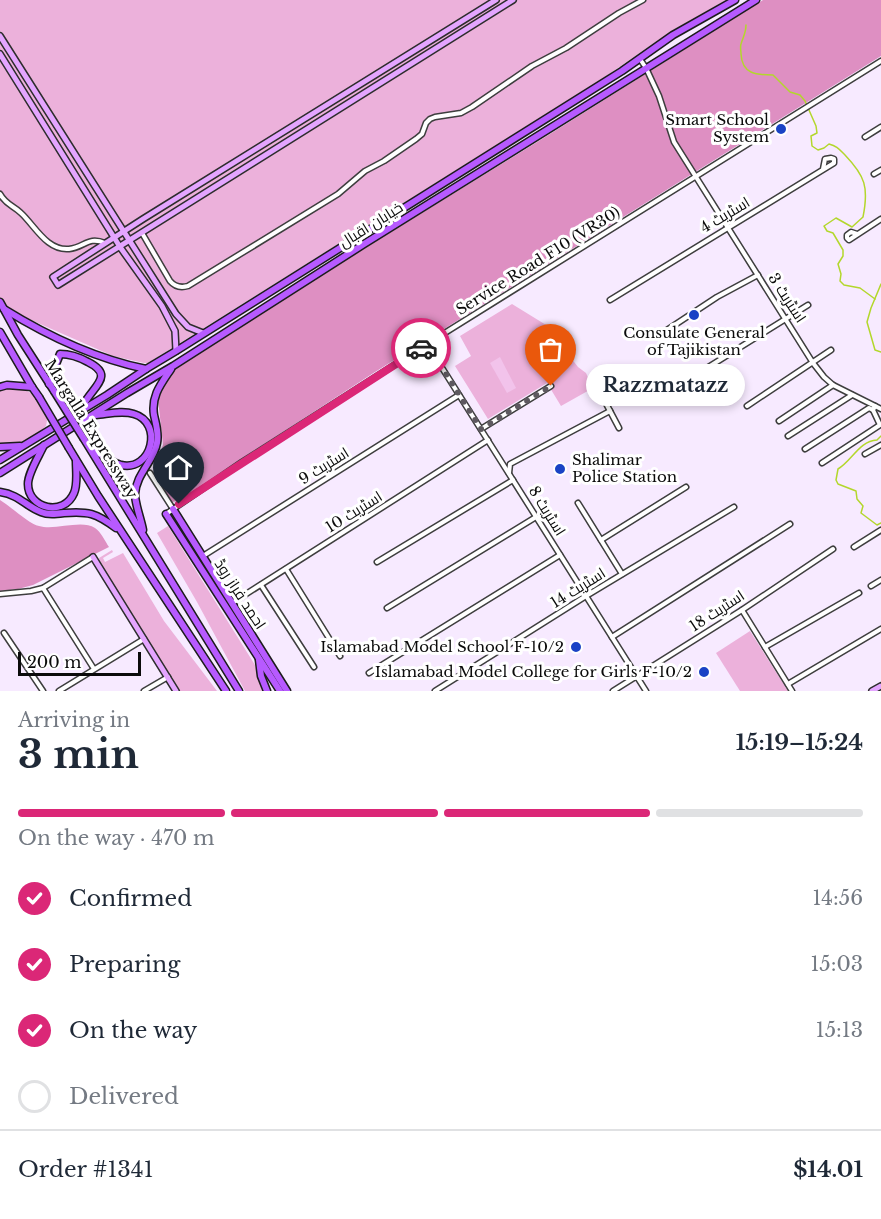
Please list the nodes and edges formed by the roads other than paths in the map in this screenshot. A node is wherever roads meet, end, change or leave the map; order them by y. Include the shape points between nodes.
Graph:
1 (496, 0) edge
2 (513, 0) edge
3 (643, 0) edge
4 (735, 0) edge
5 (756, 0) edge
6 (0, 36) edge
7 (0, 54) edge
8 (639, 59) junction
9 (881, 61) edge
10 (646, 68) junction
11 (881, 128) edge
12 (865, 137) dead end
13 (823, 169) dead end
14 (881, 170) edge
15 (874, 174) dead end
16 (697, 177) junction
17 (0, 194) edge
18 (881, 219) edge
19 (729, 227) junction
20 (124, 231) junction
21 (142, 232) junction
22 (857, 234) dead end
23 (115, 237) junction
24 (130, 240) junction
25 (106, 243) junction
26 (120, 247) junction
27 (758, 275) junction
28 (610, 300) dead end
29 (0, 302) edge
30 (808, 305) dead end
31 (4, 309) junction
32 (786, 318) junction
33 (667, 330) dead end
34 (0, 332) edge
35 (203, 333) junction
36 (427, 344) junction
37 (831, 350) dead end
38 (176, 351) junction
39 (813, 363) junction
40 (173, 366) junction
41 (146, 369) junction
42 (686, 381) dead end
43 (49, 384) junction
44 (833, 385) junction
45 (551, 386) dead end
46 (0, 387) edge
47 (32, 387) junction
48 (601, 394) dead end
49 (459, 395) junction
50 (852, 395) junction
51 (747, 406) dead end
52 (874, 408) junction
53 (881, 409) edge
54 (610, 411) junction
55 (79, 412) junction
56 (93, 415) junction
57 (779, 421) dead end
58 (619, 428) dead end
59 (481, 429) junction
60 (788, 436) dead end
61 (488, 441) junction
62 (44, 445) junction
63 (881, 445) edge
64 (23, 446) junction
65 (0, 447) edge
66 (88, 447) junction
67 (805, 449) dead end
68 (865, 454) dead end
69 (76, 458) junction
70 (0, 460) edge
71 (822, 463) dead end
72 (0, 473) edge
73 (150, 473) dead end
74 (508, 473) junction
75 (513, 480) junction
76 (686, 487) dead end
77 (0, 492) edge
78 (578, 503) dead end
79 (734, 507) dead end
80 (173, 509) junction
81 (166, 514) joint
82 (536, 517) junction
83 (790, 524) dead end
84 (881, 530) edge
85 (121, 532) junction
86 (143, 535) junction
87 (601, 540) junction
88 (854, 548) dead end
89 (833, 549) dead end
90 (560, 555) junction
91 (93, 557) joint
92 (202, 557) junction
93 (376, 562) dead end
94 (286, 569) junction
95 (622, 574) junction
96 (881, 580) edge
97 (261, 585) junction
98 (871, 586) dead end
99 (43, 588) junction
100 (859, 593) dead end
101 (0, 594) edge
102 (586, 596) junction
103 (232, 603) junction
104 (387, 608) dead end
105 (742, 610) junction
106 (881, 629) edge
107 (3, 633) dead end
108 (612, 637) junction
109 (144, 639) junction
110 (765, 647) junction
111 (340, 656) dead end
112 (259, 658) junction
113 (314, 667) dead end
114 (94, 669) junction
115 (369, 673) dead end
116 (637, 676) junction
117 (168, 677) junction
118 (788, 684) junction
119 (881, 686) edge
120 (43, 691) edge
121 (59, 691) edge
122 (144, 691) edge
123 (176, 691) edge
124 (226, 691) edge
125 (239, 691) edge
126 (267, 691) edge
127 (280, 691) edge
128 (287, 691) edge
129 (435, 691) edge
130 (613, 691) edge
131 (646, 691) edge
132 (792, 691) edge
133 (872, 691) edge

1 - 20 street
2 - 21 street
3 - 21 street via 472,107 430,119 416,139 365,171 338,194 188,286 173,285
4 - 8 main road, خیابان اقبال
5 - 10 main road, خیابان اقبال
6 - 20 street
7 - 23 street
8 - 10 street, اسٹریٹ 3
8 - 35 main road, خیابان اقبال
9 - 16 street, Service Road F10 (VR30)
10 - 16 street, اسٹریٹ 3 via 674,142
10 - 40 main road, خیابان اقبال
11 - 12 street
13 - 19 street, اسٹریٹ 4 via 825,159 834,159 834,163
14 - 15 street
16 - 19 street, اسٹریٹ 3
16 - 36 street, Service Road F10 (VR30)
17 - 25 street via 55,246 67,249 87,241
18 - 22 street via 849,240 847,238 851,232
19 - 27 street, اسٹریٹ 3
19 - 28 street, اسٹریٹ 4
20 - 23 street
20 - 24 street
21 - 24 street
23 - 25 street
23 - 26 street
24 - 26 street
24 - 35 street via 181,321
25 - 26 street via 53,277 58,285
26 - 38 street via 173,325
27 - 32 street, اسٹریٹ 3
27 - 33 street
29 - 31 main road, Margalla Expressway
30 - 32 street
31 - 41 main road via 52,336 111,360
31 - 43 main road, Margalla Expressway
32 - 39 street, اسٹریٹ 3
32 - 42 street
34 - 47 main road, Margalla Expressway
35 - 38 main road, خیابان اقبال
36 - 49 street, اسٹریٹ 8
36 - 80 street, Service Road F10 (VR30)
37 - 39 street
38 - 41 main road, خیابان اقبال
39 - 44 street, اسٹریٹ 3
39 - 51 street
40 - 56 main road, خیابان اقبال
40 - 86 main road via 155,394 157,445 135,492
41 - 55 main road, خیابان اقبال
43 - 55 main road via 60,354 70,354 99,367 101,380
43 - 66 main road, Margalla Expressway, bridge
44 - 50 street, اسٹریٹ 3
44 - 57 street
45 - 59 street
46 - 47 main road
47 - 69 main road, Margalla Expressway, bridge
48 - 54 street
49 - 59 street, اسٹریٹ 8
49 - 92 street, اسٹریٹ 9
50 - 52 street, اسٹریٹ 3
50 - 60 street
52 - 53 street, اسٹریٹ 3
52 - 67 street
52 - 71 street via 880,425
54 - 58 street
54 - 74 street via 510,464
55 - 64 main road, خیابان اقبال
56 - 62 main road, خیابان اقبال
56 - 66 main road via 126,412 141,417 147,421 152,444 146,456 134,465 114,462
59 - 61 street, اسٹریٹ 8
61 - 74 street, اسٹریٹ 8
61 - 94 street, اسٹریٹ 10
62 - 69 main road via 28,485 36,502 44,506 59,507 74,494
62 - 72 main road, خیابان اقبال
63 - 68 street
64 - 65 main road
64 - 70 main road, خیابان اقبال
66 - 86 main road, Margalla Expressway
69 - 85 main road, Margalla Expressway
73 - 80 street
74 - 75 street, اسٹریٹ 8
75 - 82 street, اسٹریٹ 8
75 - 93 street
76 - 87 street
77 - 85 main road via 16,496 41,513 94,514
78 - 87 street
79 - 95 street, اسٹریٹ 14
80 - 81 street, Service Road F10 (VR30)
80 - 92 main road, احمد فراز روڈ
81 - 112 main road, احمد فراز روڈ
82 - 90 street, اسٹریٹ 8
82 - 104 street
83 - 108 street
84 - 88 street
85 - 124 main road, Margalla Expressway
86 - 125 main road, Margalla Expressway
87 - 95 street
89 - 105 street, اسٹریٹ 18
90 - 102 street, اسٹریٹ 8
90 - 115 street
91 - 99 street
91 - 109 street
92 - 103 main road, احمد فراز روڈ
94 - 97 street, اسٹریٹ 10
94 - 111 street
95 - 102 street, اسٹریٹ 14
96 - 98 street
97 - 103 street, اسٹریٹ 10
97 - 113 street
99 - 101 street
99 - 114 street
100 - 110 street
102 - 108 street, اسٹریٹ 8
102 - 129 street, اسٹریٹ 14
103 - 128 main road, احمد فراز روڈ
105 - 110 street
105 - 116 street, اسٹریٹ 18
106 - 118 street
107 - 120 street
108 - 116 street, اسٹریٹ 8
109 - 114 street
109 - 117 street
110 - 118 street
112 - 126 main road
112 - 127 main road, احمد فراز روڈ
114 - 121 street
116 - 130 street, اسٹریٹ 18
116 - 131 street, اسٹریٹ 8
117 - 122 street
117 - 123 street
118 - 132 street
119 - 133 street

